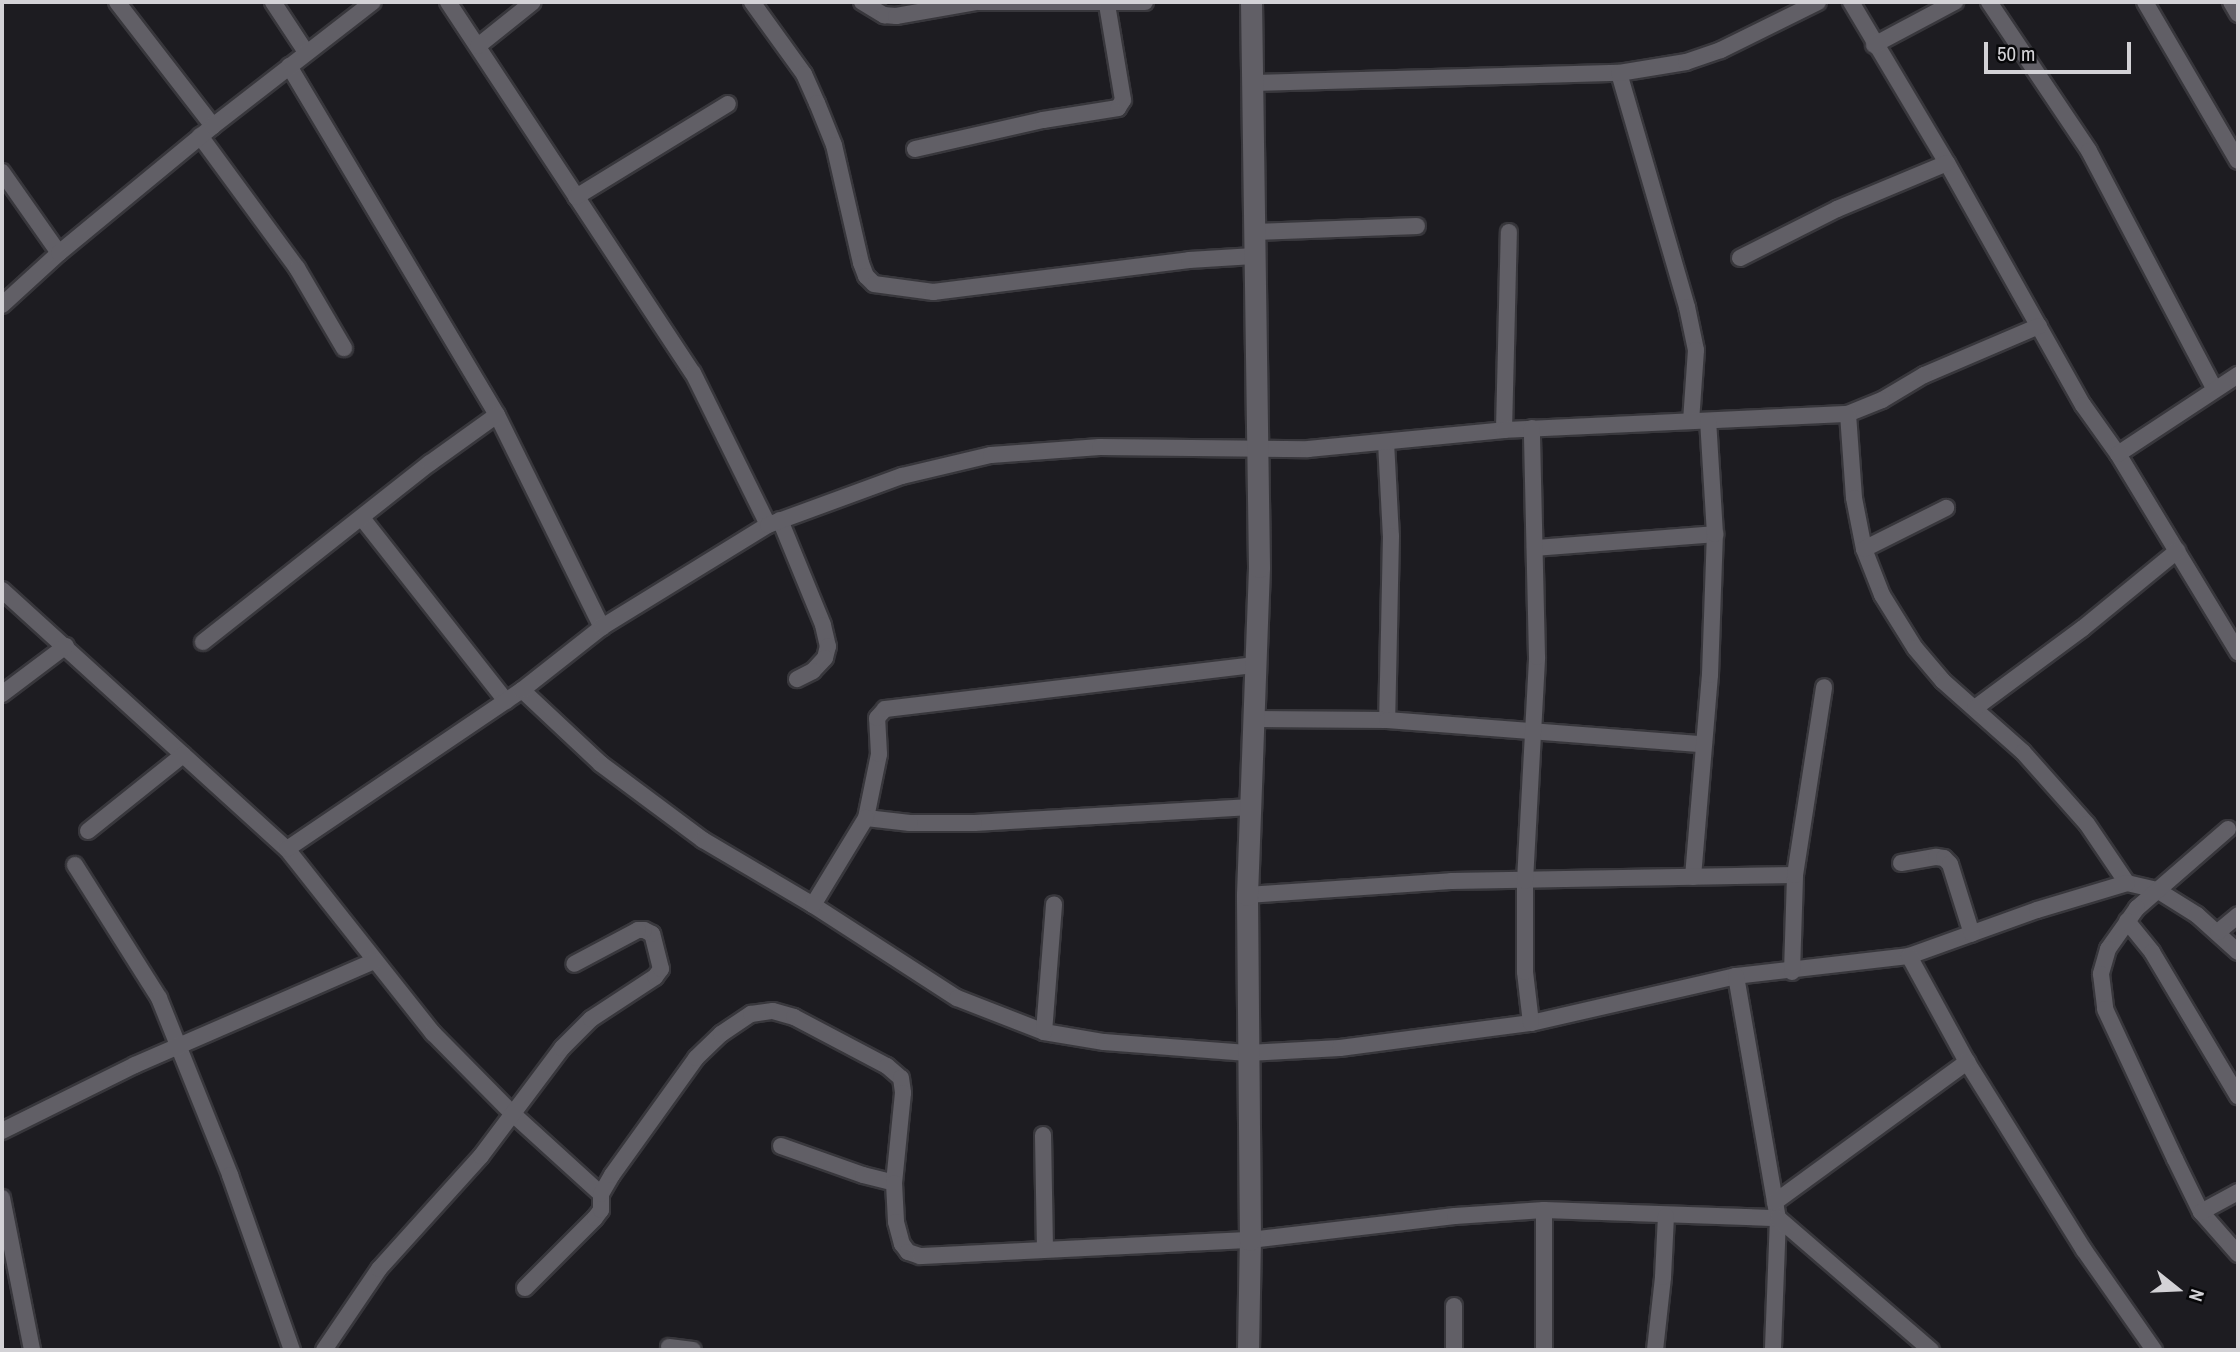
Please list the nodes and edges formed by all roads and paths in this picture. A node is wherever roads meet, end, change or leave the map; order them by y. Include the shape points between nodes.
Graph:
1 (117, 2) edge
2 (273, 2) edge
3 (373, 2) edge
4 (448, 2) edge
5 (533, 2) edge
6 (752, 2) edge
7 (862, 2) edge
8 (977, 2) edge
9 (1145, 2) edge
10 (1251, 2) edge
11 (1818, 2) edge
12 (1851, 2) edge
13 (1955, 2) edge
14 (1989, 2) edge
15 (2145, 2) edge
16 (2231, 2) edge
17 (1107, 4) junction
18 (925, 6) edge
19 (2238, 14) edge
20 (1874, 45) junction
21 (478, 46) junction
22 (306, 52) junction
23 (289, 66) junction
24 (1619, 73) junction
25 (1254, 83) junction
26 (728, 104) dead end
27 (206, 131) junction
28 (915, 149) dead end
29 (2238, 161) edge
30 (1947, 163) junction
31 (2, 172) edge
32 (576, 197) junction
33 (1417, 226) dead end
34 (1256, 232) junction
35 (1509, 232) dead end
36 (59, 253) junction
37 (1254, 256) junction
38 (1740, 258) dead end
39 (2, 305) edge
40 (2039, 326) junction
41 (344, 348) dead end
42 (2238, 377) edge
43 (2214, 388) junction
44 (1848, 414) junction
45 (497, 415) junction
46 (1691, 421) junction
47 (1708, 421) junction
48 (1532, 428) junction
49 (1504, 430) junction
50 (1386, 442) junction
51 (1258, 451) junction
52 (2118, 454) junction
53 (1946, 508) dead end
54 (362, 518) junction
55 (774, 523) junction
56 (1714, 534) junction
57 (1535, 548) junction
58 (1864, 549) junction
59 (2177, 551) junction
60 (2, 590) edge
61 (602, 627) junction
62 (204, 642) dead end
63 (66, 646) junction
64 (2238, 652) edge
65 (1254, 665) junction
66 (797, 679) dead end
67 (1824, 687) dead end
68 (522, 690) junction
69 (2, 694) edge
70 (506, 701) junction
71 (1975, 708) junction
72 (1253, 719) junction
73 (1387, 720) junction
74 (1535, 733) junction
75 (1702, 744) junction
76 (183, 755) junction
77 (1251, 807) junction
78 (866, 818) junction
79 (2228, 829) dead end
80 (88, 831) dead end
81 (287, 849) junction
82 (1902, 863) dead end
83 (75, 864) dead end
84 (1795, 875) junction
85 (1693, 877) junction
86 (1525, 881) junction
87 (2127, 883) junction
88 (2157, 890) junction
89 (1247, 895) junction
90 (1054, 904) dead end
91 (813, 905) junction
92 (2238, 915) edge
93 (2127, 921) junction
94 (2218, 932) junction
95 (1972, 934) junction
96 (2238, 952) edge
97 (1909, 956) junction
98 (374, 961) junction
99 (574, 964) dead end
100 (1792, 972) junction
101 (1736, 976) junction
102 (1531, 1023) junction
103 (1044, 1032) junction
104 (178, 1047) junction
105 (1248, 1053) junction
106 (1967, 1062) junction
107 (2238, 1096) edge
108 (513, 1114) junction
109 (2, 1131) edge
110 (1043, 1135) dead end
111 (781, 1146) dead end
112 (894, 1183) junction
113 (2238, 1192) edge
114 (601, 1194) junction
115 (2, 1198) edge
116 (1544, 1210) junction
117 (1777, 1210) junction
118 (2202, 1212) junction
119 (1666, 1216) junction
120 (1251, 1240) junction
121 (1045, 1249) junction
122 (2238, 1254) edge
123 (525, 1288) dead end
124 (1454, 1306) dead end
125 (669, 1347) dead end
126 (1778, 1347) edge
127 (33, 1350) edge
128 (292, 1350) edge
129 (324, 1350) edge
130 (693, 1350) edge
131 (1248, 1350) edge
132 (1454, 1350) edge
133 (1544, 1350) edge
134 (1655, 1350) edge
135 (1931, 1350) edge
136 (2154, 1350) edge

1 - 27 street
2 - 22 street
3 - 22 street
4 - 21 street
5 - 21 street
6 - 37 street via 804,74 817,103 834,145 860,263 874,284 933,292
7 - 18 street via 884,15
8 - 17 street
8 - 18 street
9 - 17 street
10 - 25 street
11 - 24 street via 1721,50 1686,62
12 - 20 street
13 - 20 street
14 - 43 street via 2090,151
15 - 29 street
16 - 19 street
17 - 28 street via 1122,105
20 - 30 street
21 - 32 street
22 - 23 street
23 - 27 street
23 - 45 street
24 - 25 street
24 - 46 street via 1696,350
25 - 34 street
26 - 32 street
27 - 36 street
27 - 41 street
30 - 38 street via 1837,209
30 - 40 street
31 - 36 street
32 - 55 street via 693,373
33 - 34 street
34 - 37 street
35 - 49 street
36 - 39 street
37 - 51 street
40 - 44 street via 1924,375
40 - 52 street via 2083,405
42 - 43 street
43 - 52 street
44 - 47 street
44 - 58 street via 1851,472
45 - 54 street
45 - 61 street
46 - 47 street
46 - 48 street
47 - 56 street
48 - 49 street
48 - 57 street
49 - 50 street
50 - 51 street
50 - 73 street via 1391,562
51 - 55 street via 1100,447 991,455 902,476
51 - 65 street
52 - 59 street
53 - 58 street
54 - 62 street
54 - 70 street
55 - 61 street
55 - 66 street via 819,614 828,646 825,658 813,671
56 - 57 street
56 - 75 street via 1710,675
57 - 74 street
58 - 71 street via 1882,595 1915,648 1943,681
59 - 64 street
59 - 71 street
60 - 63 street
61 - 68 street
63 - 69 street
63 - 76 street
65 - 72 street
65 - 78 street via 884,709 877,718 879,754
67 - 84 street
68 - 70 street
68 - 91 street via 601,764 703,841
70 - 81 street
71 - 87 street via 2023,752 2087,824
72 - 73 street
72 - 77 street
73 - 74 street
74 - 75 street
74 - 86 street
75 - 85 street
76 - 80 street
76 - 81 street
77 - 78 street via 988,823
77 - 89 street
78 - 91 street
79 - 88 street
81 - 98 street
82 - 95 street via 1936,857 1950,863
83 - 104 street via 149,980
84 - 85 street
84 - 100 street
85 - 86 street
86 - 89 street via 1451,881
86 - 102 street via 1525,972
87 - 88 street
87 - 95 street
88 - 93 street
88 - 94 street
89 - 105 street
90 - 103 street
91 - 103 street via 957,998
92 - 94 street
93 - 107 street via 2152,952
93 - 118 street via 2108,949 2101,974 2105,1009
94 - 96 street
95 - 97 street
97 - 100 street
97 - 106 street
98 - 104 street
98 - 108 street via 433,1032
99 - 108 street via 644,930 652,934 661,969 591,1019 562,1048
100 - 101 street
101 - 102 street
101 - 117 street
102 - 105 street via 1340,1048
103 - 105 street via 1104,1042
104 - 109 street
104 - 128 street via 230,1175
105 - 120 street
106 - 117 street
106 - 136 street via 2084,1250
108 - 114 street
108 - 129 street via 481,1157 379,1269
110 - 121 street
111 - 112 street
112 - 114 street via 901,1078 887,1066 773,1010 751,1014 696,1058
112 - 121 street via 896,1222 908,1252 932,1258
113 - 118 street
114 - 123 street via 596,1218
115 - 127 street
116 - 119 street
116 - 120 street
116 - 133 street
117 - 119 street
117 - 126 street
117 - 135 street
118 - 122 street
119 - 134 street
120 - 121 street
120 - 131 street
124 - 132 street
125 - 130 street

